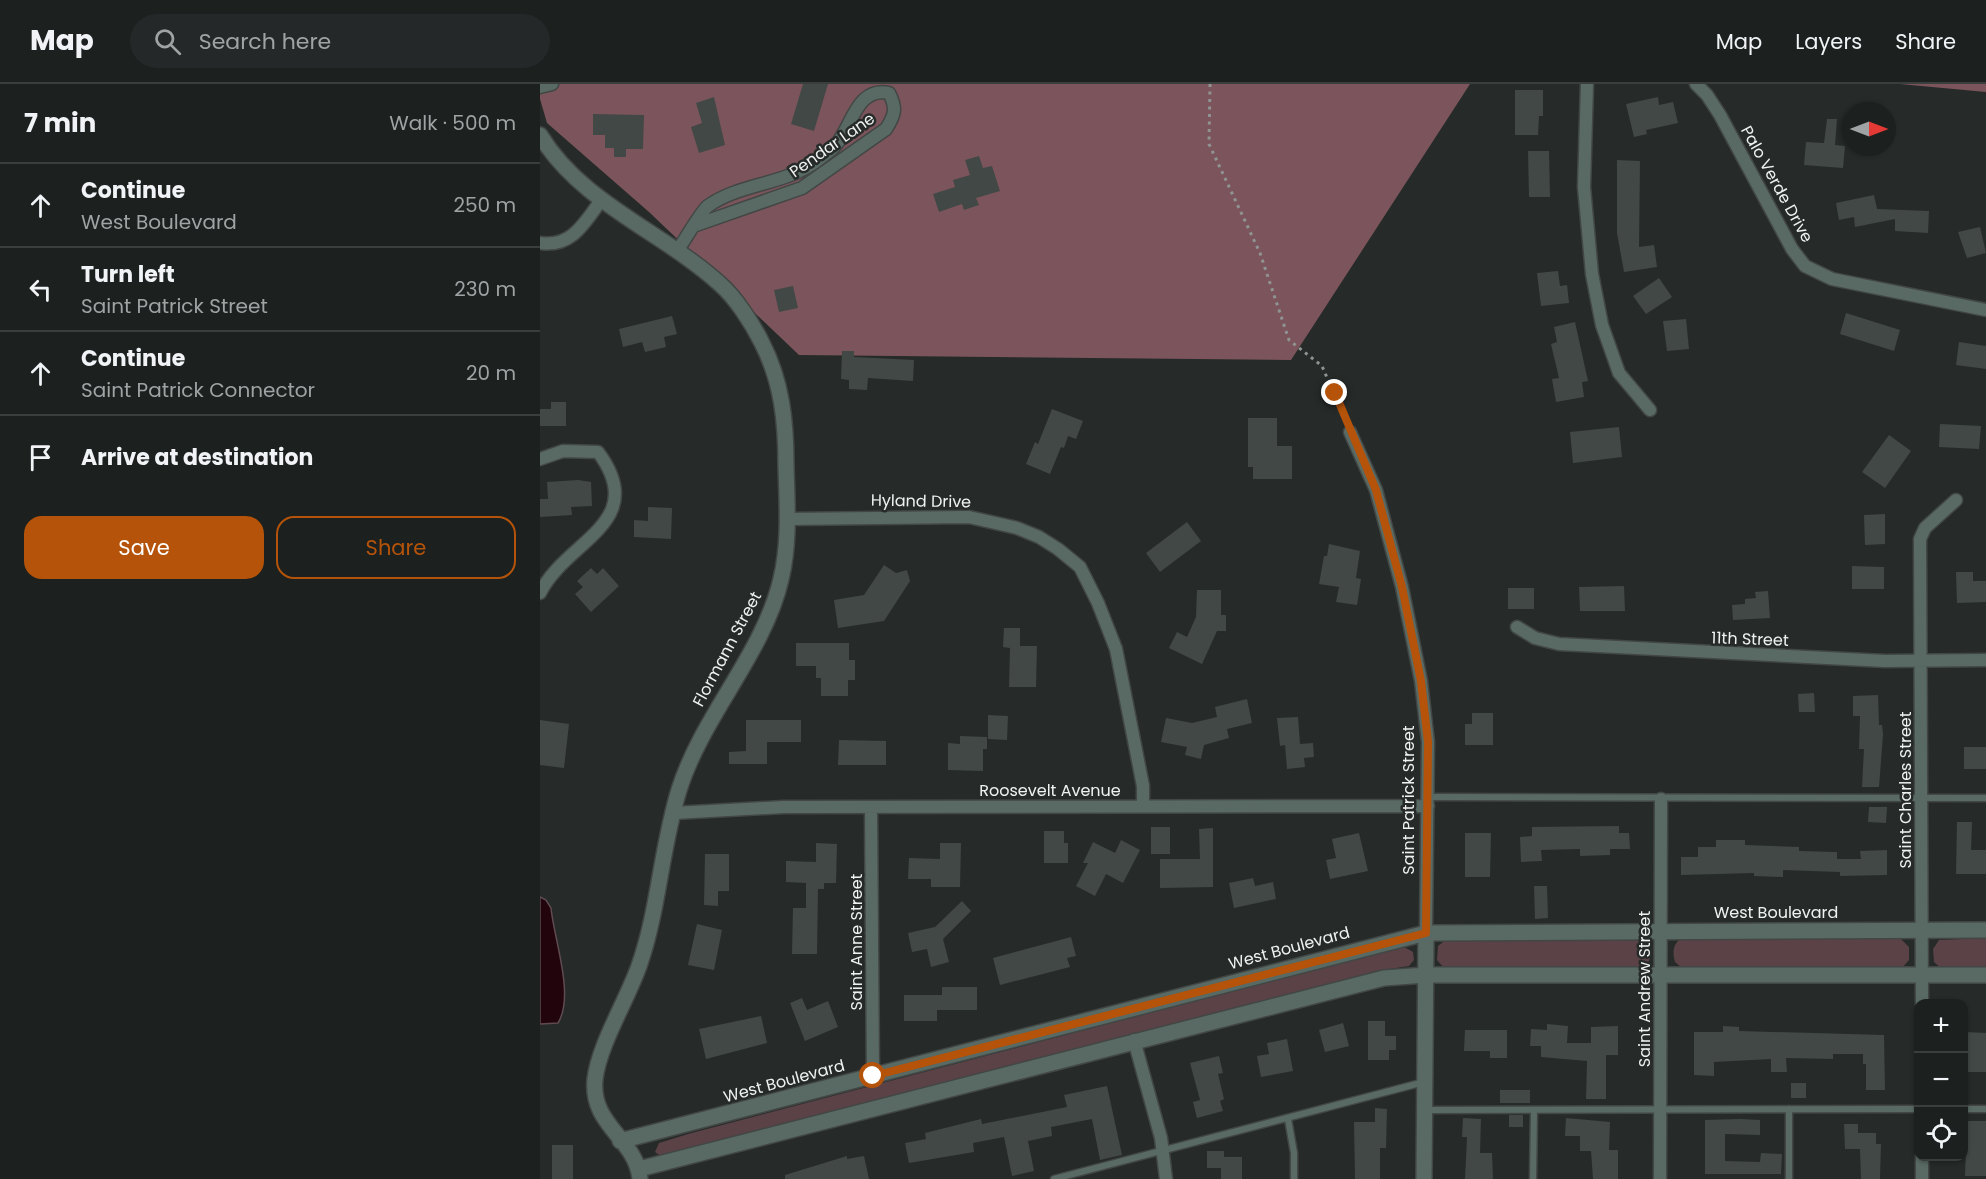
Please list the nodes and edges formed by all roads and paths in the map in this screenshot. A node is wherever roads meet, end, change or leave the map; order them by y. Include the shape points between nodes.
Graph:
1 (552, 84) edge
2 (1210, 84) edge
3 (1587, 84) edge
4 (1696, 84) edge
5 (540, 87) edge
6 (540, 135) edge
7 (602, 200) junction
8 (696, 225) junction
9 (540, 243) edge
10 (677, 251) junction
11 (1986, 310) edge
12 (1650, 410) dead end
13 (1350, 432) joint
14 (540, 459) edge
15 (1956, 500) dead end
16 (787, 519) junction
17 (540, 593) edge
18 (1517, 627) dead end
19 (1922, 660) junction
20 (1986, 660) edge
21 (1986, 798) edge
22 (1661, 799) junction
23 (1922, 799) junction
24 (1428, 802) junction
25 (1143, 806) junction
26 (871, 808) junction
27 (674, 813) junction
28 (1661, 930) junction
29 (1922, 930) junction
30 (1986, 930) edge
31 (1426, 933) junction
32 (1922, 974) junction
33 (1426, 975) junction
34 (1986, 975) edge
35 (1661, 976) junction
36 (1922, 999) edge
37 (1134, 1040) junction
38 (873, 1076) junction
39 (1425, 1082) junction
40 (1660, 1109) junction
41 (1789, 1109) junction
42 (1914, 1109) edge
43 (1968, 1109) edge
44 (1986, 1109) edge
45 (1425, 1110) junction
46 (1534, 1111) junction
47 (1288, 1119) junction
48 (620, 1141) junction
49 (1163, 1152) junction
50 (1922, 1161) edge
51 (640, 1174) edge
52 (1054, 1179) edge
53 (1166, 1179) edge
54 (1294, 1179) edge
55 (1424, 1179) edge
56 (1533, 1179) edge
57 (1660, 1179) edge
58 (1789, 1179) edge
59 (1922, 1179) edge

1 - 5 street
2 - 13 path via 1209,144 1260,253 1289,340 1322,366
3 - 12 street via 1584,187 1587,235 1602,325 1619,373
4 - 11 street, Palo Verde Drive via 1720,115 1805,266 1832,279
6 - 7 street, Flormann Street via 576,178
7 - 9 street via 573,237 562,244
7 - 10 street, Flormann Street
8 - 8 street, Pendar Lane via 802,188 886,129 895,116 895,103 889,93 880,91 861,101 835,146 813,164 719,200 706,208
8 - 10 street, Pendar Lane
10 - 16 street, Flormann Street via 722,285 762,342 784,410
13 - 24 street, Saint Patrick Street via 1376,490 1402,587 1425,709
14 - 17 street via 563,451 598,452 610,469 615,486 613,512 602,529 548,578
15 - 19 street, Saint Charles Street via 1925,528 1920,538
16 - 25 street, Hyland Drive via 969,517 1040,537 1080,567 1116,649 1141,774
16 - 27 street, Flormann Street via 781,580 771,610 704,732
18 - 19 street, 11th Street via 1535,638 1559,644
19 - 20 street, 11th Street
19 - 23 street, Saint Charles Street
21 - 23 lane
22 - 23 lane
22 - 24 lane
22 - 28 street, Saint Andrew Street
23 - 29 street, Saint Charles Street
24 - 25 street, Roosevelt Avenue
24 - 31 street, Saint Patrick Street
25 - 26 street, Roosevelt Avenue
26 - 27 street, Roosevelt Avenue via 784,807
26 - 38 street, Saint Anne Street
27 - 48 street, Flormann Street via 646,945 595,1077 598,1108
28 - 29 street, West Boulevard
28 - 31 street, West Boulevard
28 - 35 street, Saint Andrew Street
29 - 30 street, West Boulevard
29 - 32 street, Saint Charles Street
31 - 33 street, Saint Patrick Street
31 - 38 street, West Boulevard
32 - 34 street
32 - 35 street
32 - 36 street, Saint Charles Street
33 - 35 street
33 - 37 street via 1365,981
33 - 39 street, Saint Patrick Street
35 - 40 street, Saint Andrew Street
37 - 49 street
37 - 51 street
38 - 48 street, West Boulevard
39 - 45 street, Saint Patrick Street
39 - 47 lane
40 - 41 lane
40 - 46 lane
40 - 57 street, Saint Andrew Street
41 - 42 lane
41 - 58 lane
43 - 44 lane
45 - 46 lane
45 - 55 street, Saint Patrick Street
46 - 56 lane
47 - 49 lane
47 - 54 lane
48 - 51 street, Flormann Street via 637,1161
49 - 52 lane
49 - 53 street
50 - 59 street

